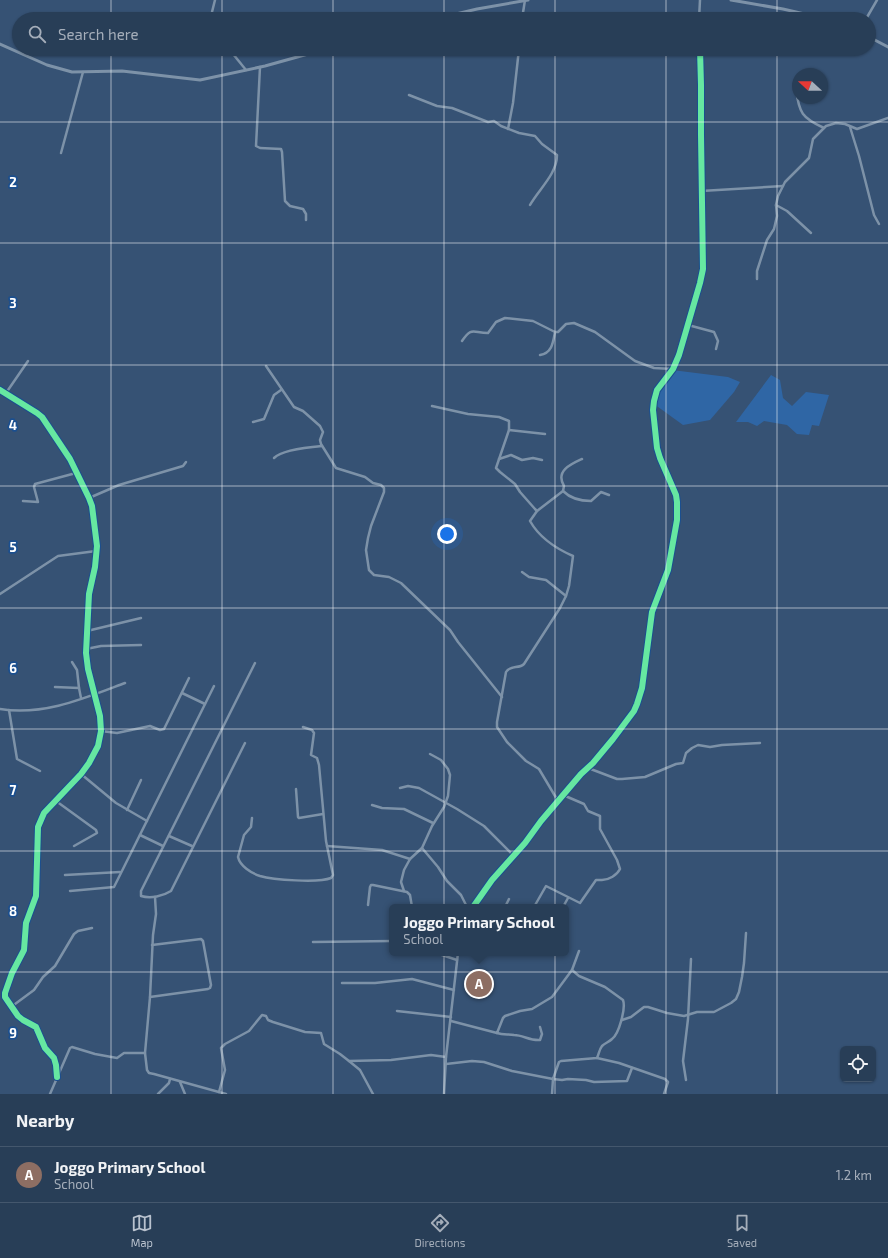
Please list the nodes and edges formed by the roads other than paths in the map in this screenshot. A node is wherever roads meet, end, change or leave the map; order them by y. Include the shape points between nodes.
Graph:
1 (215, 0) edge
2 (526, 0) edge
3 (700, 0) edge
4 (731, 0) edge
5 (877, 0) edge
6 (212, 12) edge
7 (464, 12) edge
8 (523, 12) edge
9 (699, 12) edge
10 (796, 12) edge
11 (870, 12) edge
12 (876, 41) edge
13 (0, 44) edge
14 (888, 47) edge
15 (12, 49) edge
16 (27, 56) edge
17 (235, 56) edge
18 (300, 56) edge
19 (518, 56) edge
20 (700, 56) edge
21 (260, 67) junction
22 (246, 70) junction
23 (83, 72) junction
24 (410, 95) dead end
25 (799, 104) edge
26 (888, 118) edge
27 (850, 126) junction
28 (508, 128) junction
29 (824, 128) junction
30 (61, 153) dead end
31 (783, 186) junction
32 (701, 191) junction
33 (530, 205) dead end
34 (776, 205) junction
35 (306, 220) dead end
36 (879, 224) dead end
37 (811, 233) dead end
38 (757, 279) dead end
39 (688, 325) junction
40 (555, 332) junction
41 (462, 341) dead end
42 (716, 349) dead end
43 (540, 355) dead end
44 (28, 361) dead end
45 (266, 366) dead end
46 (672, 369) junction
47 (0, 390) edge
48 (281, 390) junction
49 (6, 393) junction
50 (432, 406) dead end
51 (253, 422) dead end
52 (509, 430) junction
53 (545, 434) dead end
54 (322, 446) junction
55 (274, 458) dead end
56 (582, 458) dead end
57 (498, 459) junction
58 (542, 460) dead end
59 (186, 462) dead end
60 (76, 472) junction
61 (563, 491) junction
62 (609, 495) dead end
63 (89, 498) junction
64 (23, 501) dead end
65 (537, 511) junction
66 (96, 552) junction
67 (522, 572) dead end
68 (0, 594) edge
69 (566, 596) junction
70 (141, 618) dead end
71 (87, 631) junction
72 (141, 645) dead end
73 (86, 649) junction
74 (72, 662) dead end
75 (255, 663) dead end
76 (189, 678) dead end
77 (125, 683) dead end
78 (214, 686) dead end
79 (55, 687) dead end
80 (79, 688) junction
81 (182, 693) junction
82 (94, 694) junction
83 (502, 697) junction
84 (81, 698) junction
85 (206, 704) junction
86 (0, 709) edge
87 (9, 710) junction
88 (303, 727) dead end
89 (101, 731) junction
90 (245, 743) dead end
91 (760, 743) dead end
92 (430, 754) dead end
93 (588, 768) junction
94 (40, 772) dead end
95 (81, 774) junction
96 (141, 780) dead end
97 (400, 788) dead end
98 (296, 789) dead end
99 (563, 795) junction
100 (56, 801) junction
101 (558, 801) junction
102 (446, 802) junction
103 (372, 805) dead end
104 (127, 810) junction
105 (323, 814) junction
106 (252, 818) dead end
107 (147, 821) junction
108 (433, 823) junction
109 (140, 835) junction
110 (169, 836) junction
111 (74, 846) dead end
112 (163, 846) junction
113 (192, 846) junction
114 (327, 846) junction
115 (422, 848) junction
116 (513, 855) junction
117 (410, 859) junction
118 (120, 872) junction
119 (65, 875) dead end
120 (70, 891) dead end
121 (404, 891) junction
122 (155, 897) junction
123 (568, 898) junction
124 (509, 899) dead end
125 (412, 904) edge
126 (466, 904) edge
127 (475, 904) edge
128 (506, 904) edge
129 (536, 904) edge
130 (564, 904) edge
131 (368, 905) dead end
132 (92, 928) dead end
133 (746, 933) dead end
134 (389, 941) edge
135 (313, 942) dead end
136 (152, 945) junction
137 (579, 951) dead end
138 (445, 956) edge
139 (458, 956) edge
140 (691, 959) dead end
141 (458, 960) junction
142 (572, 970) junction
143 (342, 983) dead end
144 (454, 990) junction
145 (150, 997) junction
146 (11, 1007) junction
147 (398, 1011) dead end
148 (688, 1015) junction
149 (451, 1017) junction
150 (621, 1020) junction
151 (451, 1021) junction
152 (540, 1027) dead end
153 (497, 1033) junction
154 (145, 1053) junction
155 (446, 1056) junction
156 (597, 1058) junction
157 (349, 1061) junction
158 (446, 1064) junction
159 (632, 1068) junction
160 (57, 1077) junction
161 (170, 1079) junction
162 (552, 1079) junction
163 (686, 1080) dead end
164 (180, 1082) junction
165 (219, 1092) junction
166 (50, 1094) edge
167 (158, 1094) edge
168 (185, 1094) edge
169 (226, 1094) edge
170 (373, 1094) edge
171 (444, 1094) edge
172 (552, 1094) edge
173 (664, 1094) edge

1 - 6 street
2 - 7 street
2 - 8 street
3 - 9 street
4 - 10 street
5 - 11 street
12 - 14 street
13 - 15 street
16 - 23 street via 58,68
17 - 22 street
18 - 21 street
19 - 28 street
20 - 32 street
21 - 22 street
21 - 35 street via 256,146 281,149 285,201 290,206 303,209
22 - 23 street via 200,80 122,71
23 - 30 street
24 - 28 street via 488,122 494,121
25 - 29 street via 805,118
26 - 27 street via 857,129
27 - 29 street via 836,122
27 - 36 street via 874,215
28 - 33 street via 535,136 557,155 553,171
29 - 31 street via 812,141 808,160
31 - 32 street
31 - 34 street
32 - 39 street via 703,269
34 - 37 street via 787,211
34 - 38 street via 774,229 767,240
39 - 42 street via 714,332 718,341
39 - 46 street
40 - 41 street via 533,321 505,318 496,322 488,334 471,332
40 - 43 street via 551,348
40 - 46 street via 566,324 574,323 595,332 635,361 659,369
44 - 49 street
45 - 48 street
46 - 93 street via 657,390 653,410 657,448 676,495 677,520 674,542 668,570 652,612 642,688 637,704 622,728
47 - 49 street
48 - 51 street via 274,394 264,419
48 - 54 street via 294,407 303,411 320,426 323,432 320,440
49 - 60 street via 42,417
50 - 52 street via 504,418 509,421
52 - 53 street
52 - 57 street
54 - 55 street via 285,451
54 - 83 street via 336,468 365,477 373,484 384,488 367,544 371,573 401,583 450,630
56 - 61 street via 564,470 561,479
57 - 58 street via 511,455 522,460
57 - 65 street via 497,470 515,484
59 - 63 street via 183,466 119,485
60 - 63 street
60 - 64 street via 35,484 38,502
61 - 62 street via 581,501 591,501 601,492
61 - 65 street
63 - 66 street via 97,541
65 - 69 street via 530,521 536,531 557,548 573,556
66 - 68 street via 58,556
66 - 71 street via 89,594
67 - 69 street via 546,580
69 - 83 street via 524,664 507,669
70 - 71 street
71 - 73 street
72 - 73 street
73 - 82 street
74 - 80 street via 77,670
75 - 110 street
76 - 81 street
77 - 82 street
78 - 85 street
79 - 80 street
80 - 84 street
81 - 85 street
81 - 89 street via 164,729 150,726 117,733
82 - 84 street
82 - 89 street
83 - 101 street via 497,727 521,756 539,769
84 - 87 street via 49,708
85 - 107 street
86 - 87 street
87 - 94 street via 17,758
88 - 105 street via 314,733 311,755 317,758 319,765
89 - 95 street via 95,754
90 - 113 street
91 - 93 street via 710,748 695,746 686,753 683,763 639,778 617,779
92 - 102 street via 441,760 448,769 450,779
93 - 99 street
95 - 100 street
95 - 104 street
96 - 104 street
97 - 102 street via 414,786
98 - 105 street via 299,818
99 - 101 street
99 - 123 street via 584,804 588,811 600,816 600,829 620,869 616,875 604,880 597,879 580,903
100 - 111 street via 98,833
100 - 146 street via 44,813 38,827 36,896 26,923 24,950 6,988 5,997
101 - 116 street
102 - 108 street
102 - 116 street via 484,826
103 - 108 street via 404,809
104 - 107 street
105 - 114 street
106 - 114 street via 238,856 242,865 261,876 290,880 329,879 333,875
107 - 109 street
108 - 115 street
109 - 112 street
109 - 118 street
110 - 112 street
110 - 113 street
112 - 122 street via 141,891 144,897
113 - 122 street via 171,891
114 - 117 street via 382,850
115 - 117 street
115 - 126 street
116 - 127 street
117 - 121 street via 402,876 401,886
118 - 119 street
118 - 120 street via 114,886
121 - 125 street via 410,895
121 - 131 street via 371,885
122 - 136 street via 156,914
123 - 129 street via 546,886
123 - 130 street
124 - 128 street
132 - 146 street via 74,934 55,966 34,990
133 - 148 street via 744,963 736,999 714,1012
134 - 135 street
136 - 145 street
136 - 145 street via 201,939 211,985 208,989
137 - 142 street
138 - 141 street
139 - 141 street
140 - 148 street
141 - 144 street
142 - 150 street via 583,978 605,987 623,1000
142 - 153 street via 552,997 532,1009 505,1016
143 - 144 street via 370,984 412,979
144 - 149 street
145 - 154 street
146 - 160 street via 23,1020 36,1027 45,1048 54,1058
147 - 149 street
148 - 150 street via 644,1007 631,1018
148 - 163 street via 683,1061
149 - 151 street
150 - 156 street via 616,1035 600,1048
151 - 153 street
151 - 155 street
152 - 153 street via 540,1040
154 - 160 street via 124,1053 117,1058 72,1047 68,1050
154 - 161 street via 147,1070
155 - 157 street
155 - 158 street
156 - 159 street
156 - 162 street via 561,1061
157 - 165 street via 324,1044 321,1033 304,1032 268,1020 262,1015 249,1031 220,1048 225,1070
157 - 170 street via 360,1070
158 - 162 street via 484,1062
158 - 171 street
159 - 162 street via 627,1081
159 - 173 street via 668,1081
160 - 166 street
161 - 164 street
161 - 167 street
162 - 172 street
164 - 165 street
164 - 168 street
165 - 169 street

